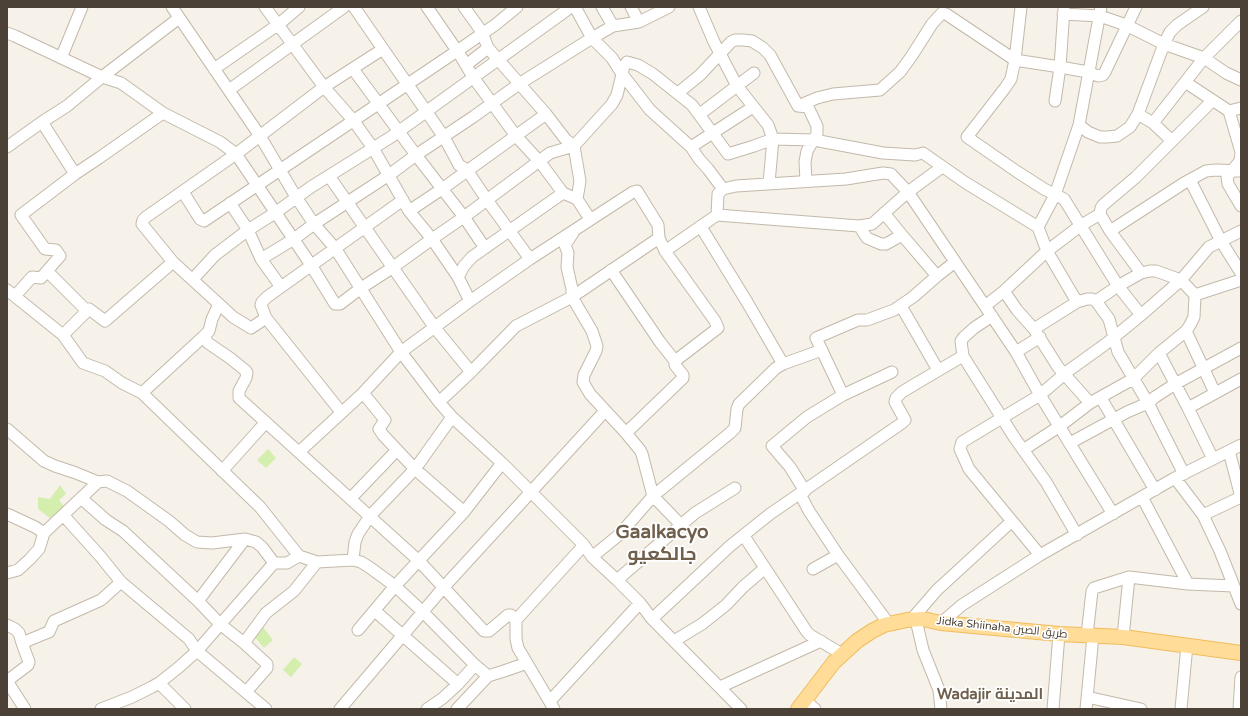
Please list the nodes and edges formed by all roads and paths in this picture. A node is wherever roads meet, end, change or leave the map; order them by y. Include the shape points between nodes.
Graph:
1 (82, 7) edge
2 (172, 7) edge
3 (266, 7) edge
4 (299, 7) edge
5 (344, 7) edge
6 (354, 7) edge
7 (427, 7) edge
8 (464, 7) edge
9 (517, 7) edge
10 (571, 7) edge
11 (576, 7) edge
12 (602, 7) edge
13 (631, 7) edge
14 (668, 7) edge
15 (699, 7) edge
16 (1021, 7) edge
17 (1136, 7) edge
18 (1203, 7) edge
19 (1064, 11) edge
20 (1100, 12) edge
21 (179, 18) junction
22 (1241, 21) edge
23 (639, 22) junction
24 (279, 24) junction
25 (1126, 25) junction
26 (613, 26) junction
27 (482, 32) junction
28 (7, 33) edge
29 (592, 38) junction
30 (1164, 44) junction
31 (293, 45) junction
32 (488, 48) junction
33 (383, 49) junction
34 (457, 51) junction
35 (721, 54) junction
36 (60, 58) junction
37 (1204, 58) junction
38 (497, 60) junction
39 (1015, 60) junction
40 (466, 65) junction
41 (1060, 66) junction
42 (214, 69) junction
43 (354, 69) junction
44 (1088, 72) junction
45 (754, 73) dead end
46 (622, 74) junction
47 (102, 77) junction
48 (473, 77) junction
49 (1241, 80) edge
50 (1185, 82) junction
51 (407, 83) junction
52 (519, 84) junction
53 (737, 86) junction
54 (324, 87) junction
55 (229, 90) junction
56 (678, 93) junction
57 (1055, 101) dead end
58 (1212, 101) junction
59 (378, 103) junction
60 (492, 103) junction
61 (798, 106) junction
62 (754, 107) junction
63 (1241, 108) edge
64 (427, 111) junction
65 (1229, 111) junction
66 (163, 113) junction
67 (546, 114) junction
68 (700, 114) junction
69 (1138, 114) junction
70 (353, 120) junction
71 (42, 122) junction
72 (1153, 123) junction
73 (1079, 125) junction
74 (399, 131) junction
75 (714, 134) junction
76 (260, 136) junction
77 (516, 136) junction
78 (444, 137) junction
79 (773, 138) junction
80 (814, 140) junction
81 (1172, 141) junction
82 (574, 146) junction
83 (7, 147) edge
84 (691, 147) junction
85 (374, 148) junction
86 (1241, 153) edge
87 (236, 154) junction
88 (416, 155) junction
89 (540, 162) junction
90 (942, 167) junction
91 (280, 169) junction
92 (467, 170) junction
93 (1236, 171) edge
94 (75, 174) junction
95 (329, 176) junction
96 (389, 176) junction
97 (1190, 180) junction
98 (806, 181) junction
99 (769, 183) junction
100 (256, 185) junction
101 (442, 189) junction
102 (722, 189) junction
103 (183, 192) junction
104 (908, 192) junction
105 (563, 193) junction
106 (1055, 195) junction
107 (296, 197) junction
108 (576, 199) junction
109 (403, 200) junction
110 (487, 200) junction
111 (230, 203) junction
112 (347, 204) junction
113 (1241, 206) edge
114 (409, 211) junction
115 (884, 212) junction
116 (275, 213) junction
117 (1100, 214) junction
118 (717, 215) junction
119 (464, 218) junction
120 (590, 219) junction
121 (314, 224) junction
122 (859, 226) junction
123 (1080, 226) junction
124 (701, 227) junction
125 (1038, 227) junction
126 (365, 228) junction
127 (248, 230) junction
128 (510, 230) junction
129 (575, 230) junction
130 (1241, 230) edge
131 (1110, 231) junction
132 (902, 235) junction
133 (659, 238) junction
134 (294, 239) junction
135 (432, 239) junction
136 (1220, 241) junction
137 (335, 248) junction
138 (485, 248) junction
139 (665, 251) junction
140 (1047, 251) junction
141 (261, 259) junction
142 (530, 259) junction
143 (173, 262) junction
144 (955, 262) junction
145 (311, 265) junction
146 (392, 268) junction
147 (611, 270) junction
148 (47, 271) junction
149 (1141, 273) junction
150 (1241, 273) edge
151 (937, 276) junction
152 (458, 277) junction
153 (193, 279) junction
154 (1181, 280) junction
155 (1241, 280) edge
156 (1118, 286) junction
157 (282, 287) junction
158 (361, 288) junction
159 (1004, 291) junction
160 (11, 293) edge
161 (1195, 295) junction
162 (572, 297) junction
163 (470, 301) junction
164 (1077, 302) junction
165 (1096, 302) junction
166 (219, 304) junction
167 (901, 306) junction
168 (985, 306) junction
169 (87, 311) junction
170 (1141, 315) junction
171 (992, 316) junction
172 (266, 318) junction
173 (435, 328) junction
174 (1186, 331) junction
175 (1037, 333) junction
176 (64, 335) junction
177 (204, 336) junction
178 (1114, 337) junction
179 (1241, 348) edge
180 (822, 350) junction
181 (401, 352) junction
182 (1016, 352) junction
183 (1159, 353) junction
184 (963, 356) junction
185 (675, 361) junction
186 (783, 364) junction
187 (1204, 369) junction
188 (938, 370) junction
189 (472, 372) junction
190 (892, 372) dead end
191 (1064, 374) junction
192 (1133, 379) junction
193 (1241, 379) edge
194 (1175, 384) junction
195 (142, 393) junction
196 (363, 393) junction
197 (1215, 393) junction
198 (843, 395) junction
199 (1040, 395) junction
200 (1101, 398) junction
201 (439, 402) junction
202 (1148, 403) junction
203 (1090, 404) junction
204 (1188, 408) junction
205 (605, 411) junction
206 (341, 412) junction
207 (452, 417) junction
208 (1002, 418) junction
209 (1114, 419) junction
210 (266, 422) junction
211 (1060, 426) junction
212 (7, 429) edge
213 (626, 433) junction
214 (1070, 442) junction
215 (1241, 445) edge
216 (397, 450) junction
217 (1023, 450) junction
218 (1229, 451) junction
219 (299, 452) junction
220 (1213, 460) junction
221 (502, 463) junction
222 (416, 469) junction
223 (222, 471) junction
224 (1180, 476) junction
225 (98, 482) junction
226 (736, 488) dead end
227 (1155, 490) junction
228 (530, 492) junction
229 (802, 492) junction
230 (653, 496) junction
231 (1142, 497) junction
232 (81, 498) junction
233 (351, 498) junction
234 (464, 512) junction
235 (7, 514) edge
236 (1113, 514) junction
237 (1203, 515) junction
238 (64, 516) junction
239 (370, 516) junction
240 (1012, 522) junction
241 (681, 525) junction
242 (44, 533) junction
243 (1077, 535) junction
244 (744, 536) junction
245 (245, 539) junction
246 (584, 545) junction
247 (838, 554) junction
248 (1040, 555) junction
249 (299, 556) junction
250 (592, 556) junction
251 (353, 560) junction
252 (419, 561) junction
253 (317, 562) junction
254 (274, 564) junction
255 (765, 568) junction
256 (813, 569) dead end
257 (7, 573) edge
258 (1129, 577) junction
259 (617, 580) junction
260 (121, 582) junction
261 (1188, 584) junction
262 (395, 586) junction
263 (1233, 586) junction
264 (443, 588) junction
265 (198, 600) junction
266 (640, 603) junction
267 (1241, 604) edge
268 (375, 611) junction
269 (423, 612) junction
270 (652, 619) junction
271 (516, 620) junction
272 (913, 620) junction
273 (941, 623) junction
274 (220, 624) junction
275 (890, 624) junction
276 (7, 625) edge
277 (358, 630) dead end
278 (1059, 634) junction
279 (402, 635) junction
280 (1090, 635) junction
281 (1123, 637) junction
282 (674, 641) junction
283 (821, 641) junction
284 (22, 643) junction
285 (244, 643) junction
286 (1187, 645) junction
287 (197, 651) junction
288 (1241, 653) edge
289 (842, 654) junction
290 (526, 663) junction
291 (475, 665) junction
292 (488, 676) junction
293 (1241, 677) edge
294 (159, 683) junction
295 (458, 684) junction
296 (720, 687) junction
297 (246, 692) junction
298 (132, 697) junction
299 (1087, 697) junction
300 (552, 705) edge
301 (806, 706) edge
302 (25, 709) edge
303 (101, 709) edge
304 (132, 709) edge
305 (185, 709) edge
306 (266, 709) edge
307 (340, 709) edge
308 (427, 709) edge
309 (458, 709) edge
310 (741, 709) edge
311 (941, 709) edge
312 (1053, 709) edge
313 (1086, 709) edge
314 (1141, 709) edge
315 (1181, 709) edge
316 (1239, 709) edge

1 - 36 street
2 - 21 street
3 - 24 street
4 - 24 street
5 - 31 street
6 - 33 street
7 - 34 street
8 - 27 street
9 - 27 street
10 - 38 street
11 - 29 street
12 - 26 street
13 - 23 street
14 - 23 street
15 - 35 street
16 - 39 street
17 - 25 street
18 - 30 street via 1173,29
19 - 20 street
19 - 41 street
20 - 25 street
20 - 44 street
21 - 42 street
21 - 47 street
22 - 37 street
23 - 26 street
24 - 31 street
24 - 42 street
25 - 30 street
25 - 44 street via 1103,75
26 - 29 street
27 - 32 street
27 - 34 street
28 - 36 street
29 - 46 street via 612,58
29 - 52 street
30 - 37 street
30 - 69 street
31 - 54 street
31 - 55 street
32 - 38 street
32 - 40 street
33 - 43 street
33 - 51 street
34 - 40 street
34 - 51 street
35 - 53 street
35 - 56 street
35 - 61 street via 726,46 735,40 752,41 763,48 770,55
36 - 47 street
37 - 49 street
37 - 50 street
38 - 48 street
38 - 52 street
39 - 41 street
39 - 61 street via 942,13 900,72 880,90 833,94
39 - 106 street via 1011,79 967,137
40 - 48 street
41 - 44 street
41 - 57 street
42 - 55 street
43 - 54 street
43 - 59 street
44 - 73 street
45 - 53 street
46 - 56 street via 627,62 638,65
46 - 82 street via 612,104
46 - 84 street via 650,110
47 - 66 street via 121,83
47 - 71 street via 67,106
48 - 60 street
48 - 64 street
50 - 58 street
50 - 72 street
51 - 59 street
51 - 64 street
52 - 60 street
52 - 67 street
53 - 62 street
53 - 68 street
54 - 70 street
54 - 76 street
55 - 76 street
56 - 68 street
58 - 65 street
58 - 81 street
59 - 70 street
59 - 74 street
60 - 77 street
60 - 78 street
61 - 80 street via 808,107 815,121 817,131
62 - 75 street
62 - 79 street via 768,125
63 - 65 street
64 - 74 street
64 - 78 street
65 - 86 street
66 - 87 street via 220,142
66 - 94 street
67 - 77 street
67 - 82 street via 566,140
68 - 75 street
69 - 72 street
69 - 73 street via 1130,127 1117,136 1100,137
70 - 85 street
70 - 91 street
71 - 83 street
71 - 94 street
72 - 81 street
73 - 106 street
74 - 85 street
74 - 88 street
75 - 79 street via 728,154
75 - 84 street
76 - 87 street
76 - 91 street
77 - 89 street
77 - 92 street
78 - 88 street
78 - 92 street via 459,165
79 - 80 street
79 - 99 street
80 - 90 street via 883,153 922,153
80 - 98 street via 807,151
81 - 117 street via 1103,205
82 - 89 street via 550,154
82 - 108 street via 580,181
84 - 102 street
85 - 95 street
85 - 96 street
86 - 93 street
87 - 100 street
87 - 103 street
88 - 96 street
88 - 101 street
89 - 105 street
89 - 110 street
90 - 104 street
90 - 125 street
91 - 100 street
91 - 107 street
92 - 101 street
92 - 110 street
93 - 97 street via 1206,172
93 - 113 street via 1227,177 1228,184
94 - 148 street via 21,215 45,249 56,250 59,254 59,258
95 - 107 street
95 - 112 street
96 - 109 street
96 - 112 street
97 - 131 street
97 - 136 street
98 - 99 street
98 - 104 street via 887,173
99 - 102 street
100 - 111 street
100 - 116 street
101 - 114 street
101 - 119 street
102 - 118 street via 718,194
103 - 111 street via 202,221
103 - 143 street via 143,220 142,224
104 - 115 street
104 - 144 street
105 - 108 street
105 - 128 street
106 - 123 street via 1064,199
106 - 125 street
107 - 116 street
107 - 121 street
108 - 120 street
109 - 114 street
109 - 126 street
110 - 119 street
110 - 128 street
111 - 127 street
112 - 121 street
112 - 126 street
114 - 135 street
115 - 122 street via 872,224
115 - 132 street
116 - 127 street
116 - 134 street
117 - 123 street
117 - 131 street
118 - 122 street
118 - 124 street
119 - 135 street
119 - 138 street
120 - 129 street
120 - 133 street via 636,190 658,225
121 - 134 street
121 - 137 street
122 - 132 street via 867,238 881,244
123 - 140 street
123 - 156 street
124 - 139 street
124 - 186 street
125 - 140 street
126 - 137 street
126 - 146 street
127 - 141 street
127 - 153 street via 215,255
128 - 138 street
128 - 142 street
129 - 142 street
129 - 162 street via 565,245
130 - 136 street
131 - 149 street
132 - 151 street
133 - 139 street
133 - 147 street
134 - 141 street
134 - 145 street
135 - 146 street
135 - 152 street
136 - 150 street
136 - 154 street via 1205,251
137 - 145 street
137 - 158 street
138 - 152 street via 467,262
139 - 185 street via 718,328
140 - 159 street
140 - 164 street
141 - 157 street
142 - 163 street
143 - 153 street
143 - 169 street via 105,321 90,310
144 - 151 street
144 - 168 street
145 - 157 street
145 - 158 street via 334,304 340,304
146 - 158 street
146 - 173 street
147 - 162 street
147 - 185 street
148 - 160 street via 41,278 32,277
148 - 169 street
149 - 154 street via 1156,271
149 - 156 street
151 - 167 street
152 - 163 street
153 - 166 street
154 - 161 street
154 - 170 street
155 - 161 street
156 - 165 street
156 - 170 street
157 - 172 street via 262,302
158 - 181 street
159 - 168 street
159 - 175 street
160 - 176 street
161 - 174 street via 1194,317
162 - 189 street via 516,326
162 - 205 street via 592,331 597,346 583,382
163 - 173 street
164 - 165 street via 1092,299
164 - 175 street
165 - 178 street via 1109,319
166 - 172 street via 251,328
166 - 177 street via 209,331
167 - 180 street via 867,320 858,320 816,338
167 - 188 street
168 - 171 street
169 - 176 street
170 - 178 street
171 - 182 street
171 - 184 street via 964,337
172 - 206 street
173 - 181 street
173 - 189 street
174 - 183 street
174 - 187 street
175 - 182 street
175 - 191 street
176 - 195 street via 83,363 105,371
177 - 195 street
177 - 210 street via 208,343 246,371 239,398
178 - 191 street
178 - 192 street via 1118,352
179 - 187 street
180 - 186 street
180 - 198 street
181 - 196 street
181 - 201 street
182 - 199 street
183 - 192 street
183 - 194 street
184 - 188 street
184 - 208 street
185 - 213 street via 684,378
186 - 230 street via 739,404 735,428
187 - 194 street
187 - 197 street
188 - 229 street via 896,398 905,420 902,423
189 - 201 street
190 - 198 street
191 - 199 street
191 - 203 street
192 - 200 street
192 - 202 street
193 - 197 street
194 - 202 street
194 - 204 street
195 - 223 street
196 - 206 street
196 - 216 street via 385,418 379,429
197 - 204 street
198 - 229 street via 807,417 772,446 790,467
199 - 208 street
199 - 211 street
200 - 203 street
200 - 209 street
201 - 207 street
202 - 209 street
202 - 224 street
203 - 211 street
204 - 220 street
205 - 213 street
205 - 228 street
206 - 219 street
207 - 221 street
207 - 222 street
208 - 217 street
208 - 240 street via 966,438 960,450 969,469
209 - 214 street
209 - 227 street
210 - 219 street
210 - 223 street
211 - 214 street
211 - 217 street
212 - 225 street via 44,461
213 - 230 street via 642,454
214 - 236 street
215 - 218 street
216 - 222 street
216 - 233 street
217 - 243 street via 1046,482
218 - 220 street
218 - 237 street via 1241,497
219 - 233 street
220 - 224 street
221 - 228 street
221 - 234 street
222 - 234 street
222 - 239 street
223 - 249 street via 260,507
224 - 227 street
224 - 237 street
225 - 232 street
225 - 245 street via 107,480 127,491 197,542
226 - 241 street via 695,513
227 - 231 street
228 - 246 street
228 - 264 street
229 - 244 street
229 - 247 street via 809,510
230 - 241 street
230 - 250 street via 620,534
231 - 236 street
231 - 261 street
232 - 238 street
232 - 265 street via 106,520 123,530
233 - 239 street
234 - 252 street
235 - 242 street
236 - 243 street
237 - 263 street
238 - 242 street
238 - 260 street
239 - 251 street via 358,534
239 - 252 street
240 - 248 street
240 - 272 street via 937,590
241 - 259 street
242 - 257 street via 39,549 30,559 18,570
243 - 248 street
244 - 255 street
244 - 270 street
245 - 254 street via 262,547
245 - 265 street
246 - 250 street
246 - 271 street
247 - 256 street
247 - 275 street
248 - 273 street via 962,605
249 - 253 street
249 - 254 street via 286,563
250 - 259 street
251 - 253 street
251 - 262 street via 361,562
252 - 262 street
252 - 264 street
253 - 285 street via 294,591 266,613
254 - 274 street
255 - 282 street via 726,605
255 - 283 street via 807,632
258 - 261 street
258 - 280 street via 1094,588
258 - 281 street
259 - 266 street
260 - 284 street via 101,600 54,621 49,632
260 - 287 street via 189,639
261 - 263 street
262 - 268 street
262 - 269 street
263 - 267 street
264 - 269 street
264 - 271 street via 486,632 508,615
265 - 274 street
266 - 270 street
266 - 300 street
268 - 277 street
268 - 279 street
269 - 279 street
269 - 291 street
270 - 282 street
271 - 290 street via 518,648
272 - 273 main road, Jidka Shiinaha طريق الصين
272 - 275 main road, Jidka Shiinaha طريق الصين
272 - 311 street via 939,690
273 - 278 main road, Jidka Shiinaha طريق الصين
274 - 285 street
274 - 287 street
275 - 289 main road, Jidka Shiinaha طريق الصين via 872,631
276 - 284 street via 19,633
278 - 280 main road, Jidka Shiinaha طريق الصين
278 - 312 street
279 - 295 street
279 - 307 street
280 - 281 main road, Jidka Shiinaha طريق الصين
280 - 299 street
281 - 286 main road, Jidka Shiinaha طريق الصين
282 - 296 street
283 - 289 street
283 - 296 street
284 - 302 street via 28,665 7,681
285 - 297 street via 268,665
286 - 288 main road, Jidka Shiinaha طريق الصين
286 - 315 street
287 - 294 street
287 - 297 street
289 - 301 main road, Jidka Shiinaha طريق الصين
290 - 292 street
290 - 300 street
291 - 292 street
291 - 295 street
292 - 309 street
293 - 316 street
294 - 298 street
294 - 305 street
295 - 308 street
296 - 310 street
297 - 306 street
298 - 303 street
298 - 304 street
299 - 313 street
299 - 314 street

